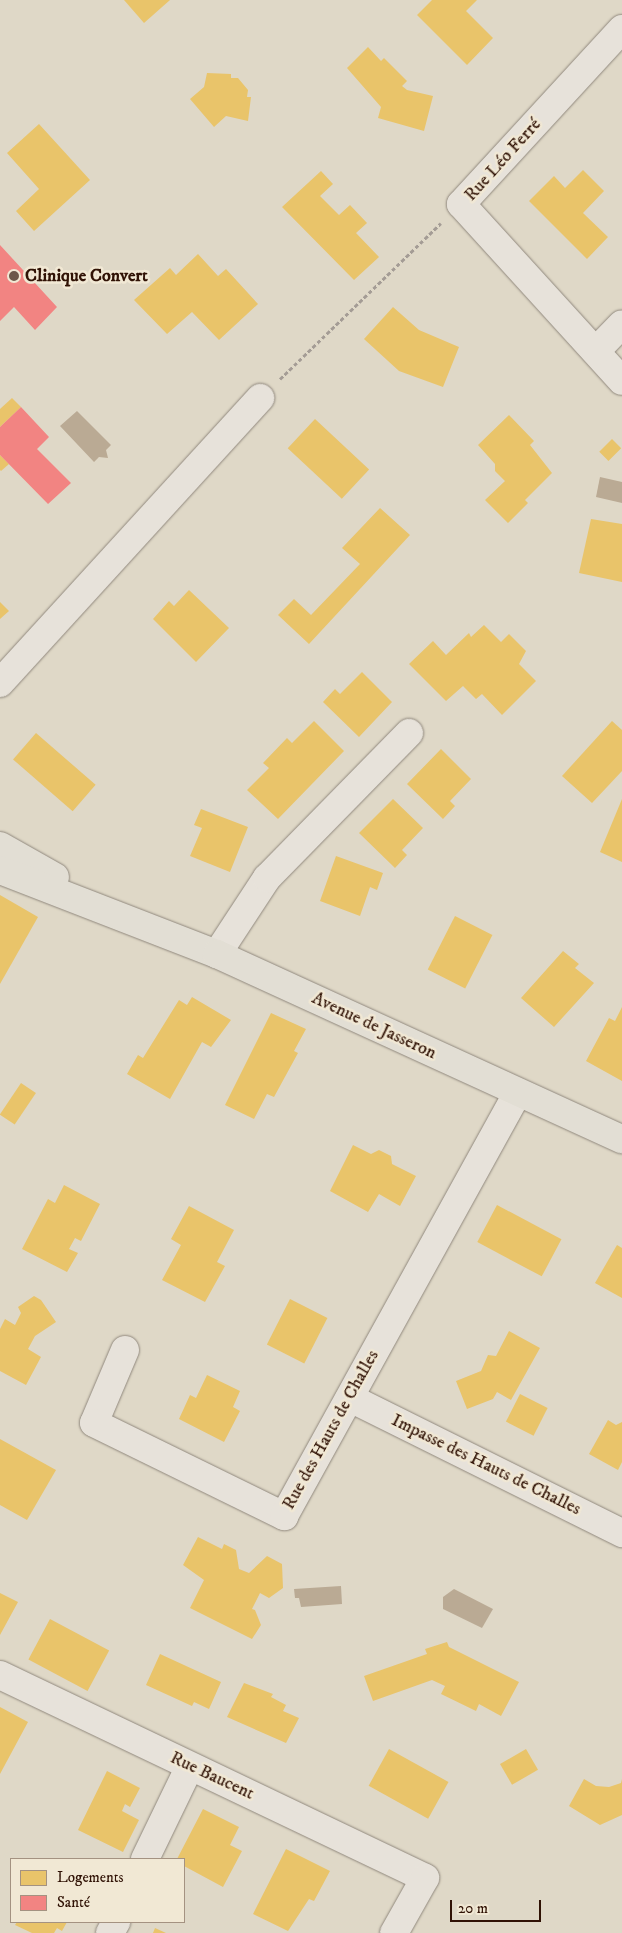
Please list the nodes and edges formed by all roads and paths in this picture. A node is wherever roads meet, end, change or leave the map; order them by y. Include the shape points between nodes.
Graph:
1 (622, 29) edge
2 (461, 204) junction
3 (622, 324) edge
4 (596, 352) junction
5 (622, 381) edge
6 (260, 398) joint
7 (0, 683) edge
8 (409, 733) dead end
9 (0, 846) edge
10 (0, 870) edge
11 (124, 916) junction
12 (217, 954) junction
13 (518, 1092) junction
14 (622, 1139) edge
15 (125, 1350) dead end
16 (350, 1398) junction
17 (622, 1533) edge
18 (0, 1675) edge
19 (190, 1766) junction
20 (145, 1858) edge
21 (394, 1933) edge

1 - 2 street, Rue Léo Ferré
2 - 4 street, Rue Léo Ferré
2 - 6 path
3 - 4 street
4 - 5 street, Rue Léo Ferré
6 - 7 street
8 - 12 street via 267,878
9 - 11 main road, Avenue de Jasseron
10 - 11 main road, Avenue de Jasseron
11 - 12 main road, Avenue de Jasseron
12 - 13 main road, Avenue de Jasseron
13 - 14 main road, Avenue de Jasseron
13 - 16 street, Rue des Hauts de Challes
15 - 16 street, Rue des Hauts de Challes via 94,1423 284,1516
16 - 17 street, Impasse des Hauts de Challes
18 - 19 street, Rue Baucent
19 - 20 street
19 - 21 street, Rue Baucent via 425,1878

